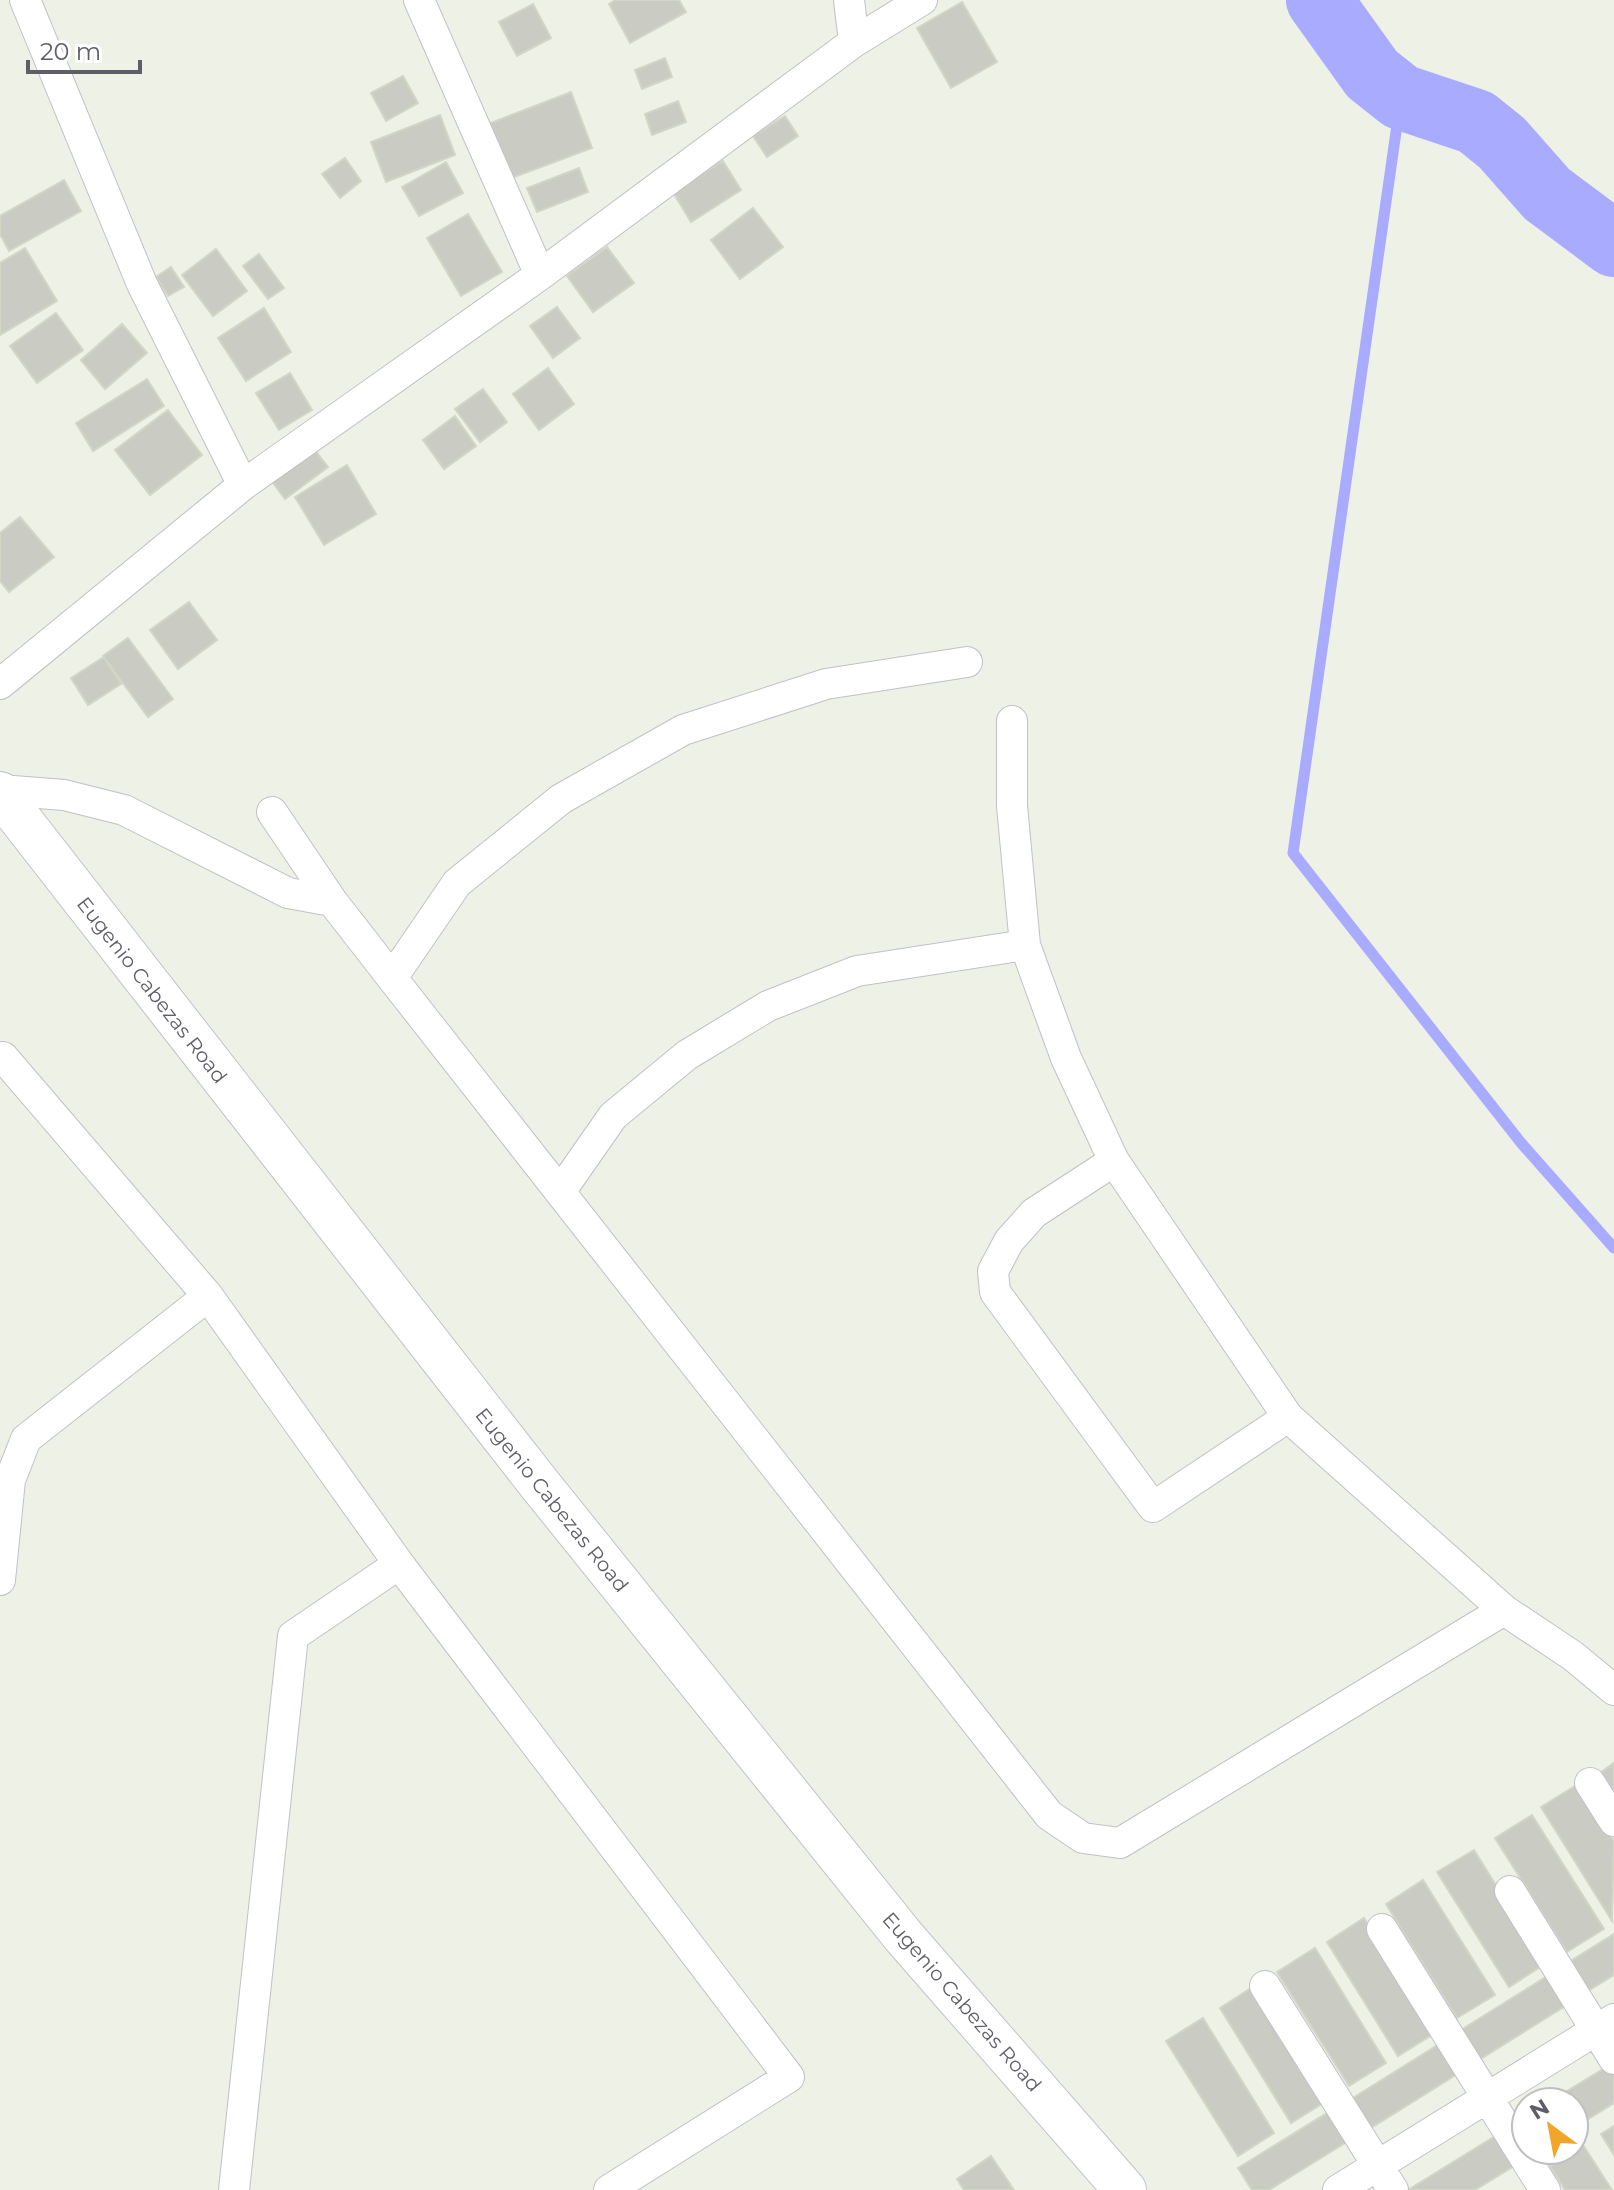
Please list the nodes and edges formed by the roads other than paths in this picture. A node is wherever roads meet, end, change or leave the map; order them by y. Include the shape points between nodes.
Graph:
1 (25, 0) edge
2 (419, 0) edge
3 (849, 0) edge
4 (922, 0) edge
5 (854, 42) junction
6 (540, 275) junction
7 (243, 485) junction
8 (967, 662) dead end
9 (0, 684) edge
10 (1012, 721) dead end
11 (0, 791) edge
12 (272, 812) dead end
13 (332, 901) junction
14 (1025, 945) junction
15 (392, 978) junction
16 (0, 1059) edge
17 (1114, 1161) junction
18 (560, 1192) junction
19 (208, 1296) junction
20 (1288, 1417) junction
21 (399, 1564) junction
22 (0, 1580) edge
23 (1504, 1610) junction
24 (1614, 1690) edge
25 (1590, 1783) dead end
26 (1614, 1821) edge
27 (1510, 1891) dead end
28 (1382, 1929) dead end
29 (1265, 1986) dead end
30 (1605, 2024) edge
31 (1614, 2059) edge
32 (1487, 2097) junction
33 (1385, 2178) edge
34 (234, 2190) edge
35 (609, 2190) edge
36 (1125, 2190) edge
37 (1338, 2190) edge
38 (1545, 2190) edge

1 - 7 street via 142,284
2 - 6 street
3 - 5 street
4 - 5 street
5 - 6 street
6 - 7 street
7 - 9 street
8 - 15 street via 826,684 683,730 561,799 457,883
10 - 14 street via 1012,806
11 - 13 street via 64,795 124,810 288,893
11 - 36 street, Eugenio Cabezas Road via 546,1494 904,1937
12 - 13 street
13 - 15 street
14 - 17 street via 1066,1058
14 - 18 street via 857,971 768,1006 687,1055 613,1116
15 - 18 street
16 - 19 street
17 - 20 street
17 - 20 street via 1034,1213 1009,1241 993,1271 995,1292 1153,1507
18 - 23 street via 1049,1815 1083,1838 1120,1843
19 - 21 street
19 - 22 street via 26,1439 10,1480
20 - 23 street
21 - 34 street via 281,1632
21 - 35 street via 789,2077
23 - 24 street
25 - 26 street
27 - 30 street
28 - 32 street
29 - 33 street
30 - 31 street
30 - 32 street
32 - 33 street
32 - 38 street
33 - 37 street

